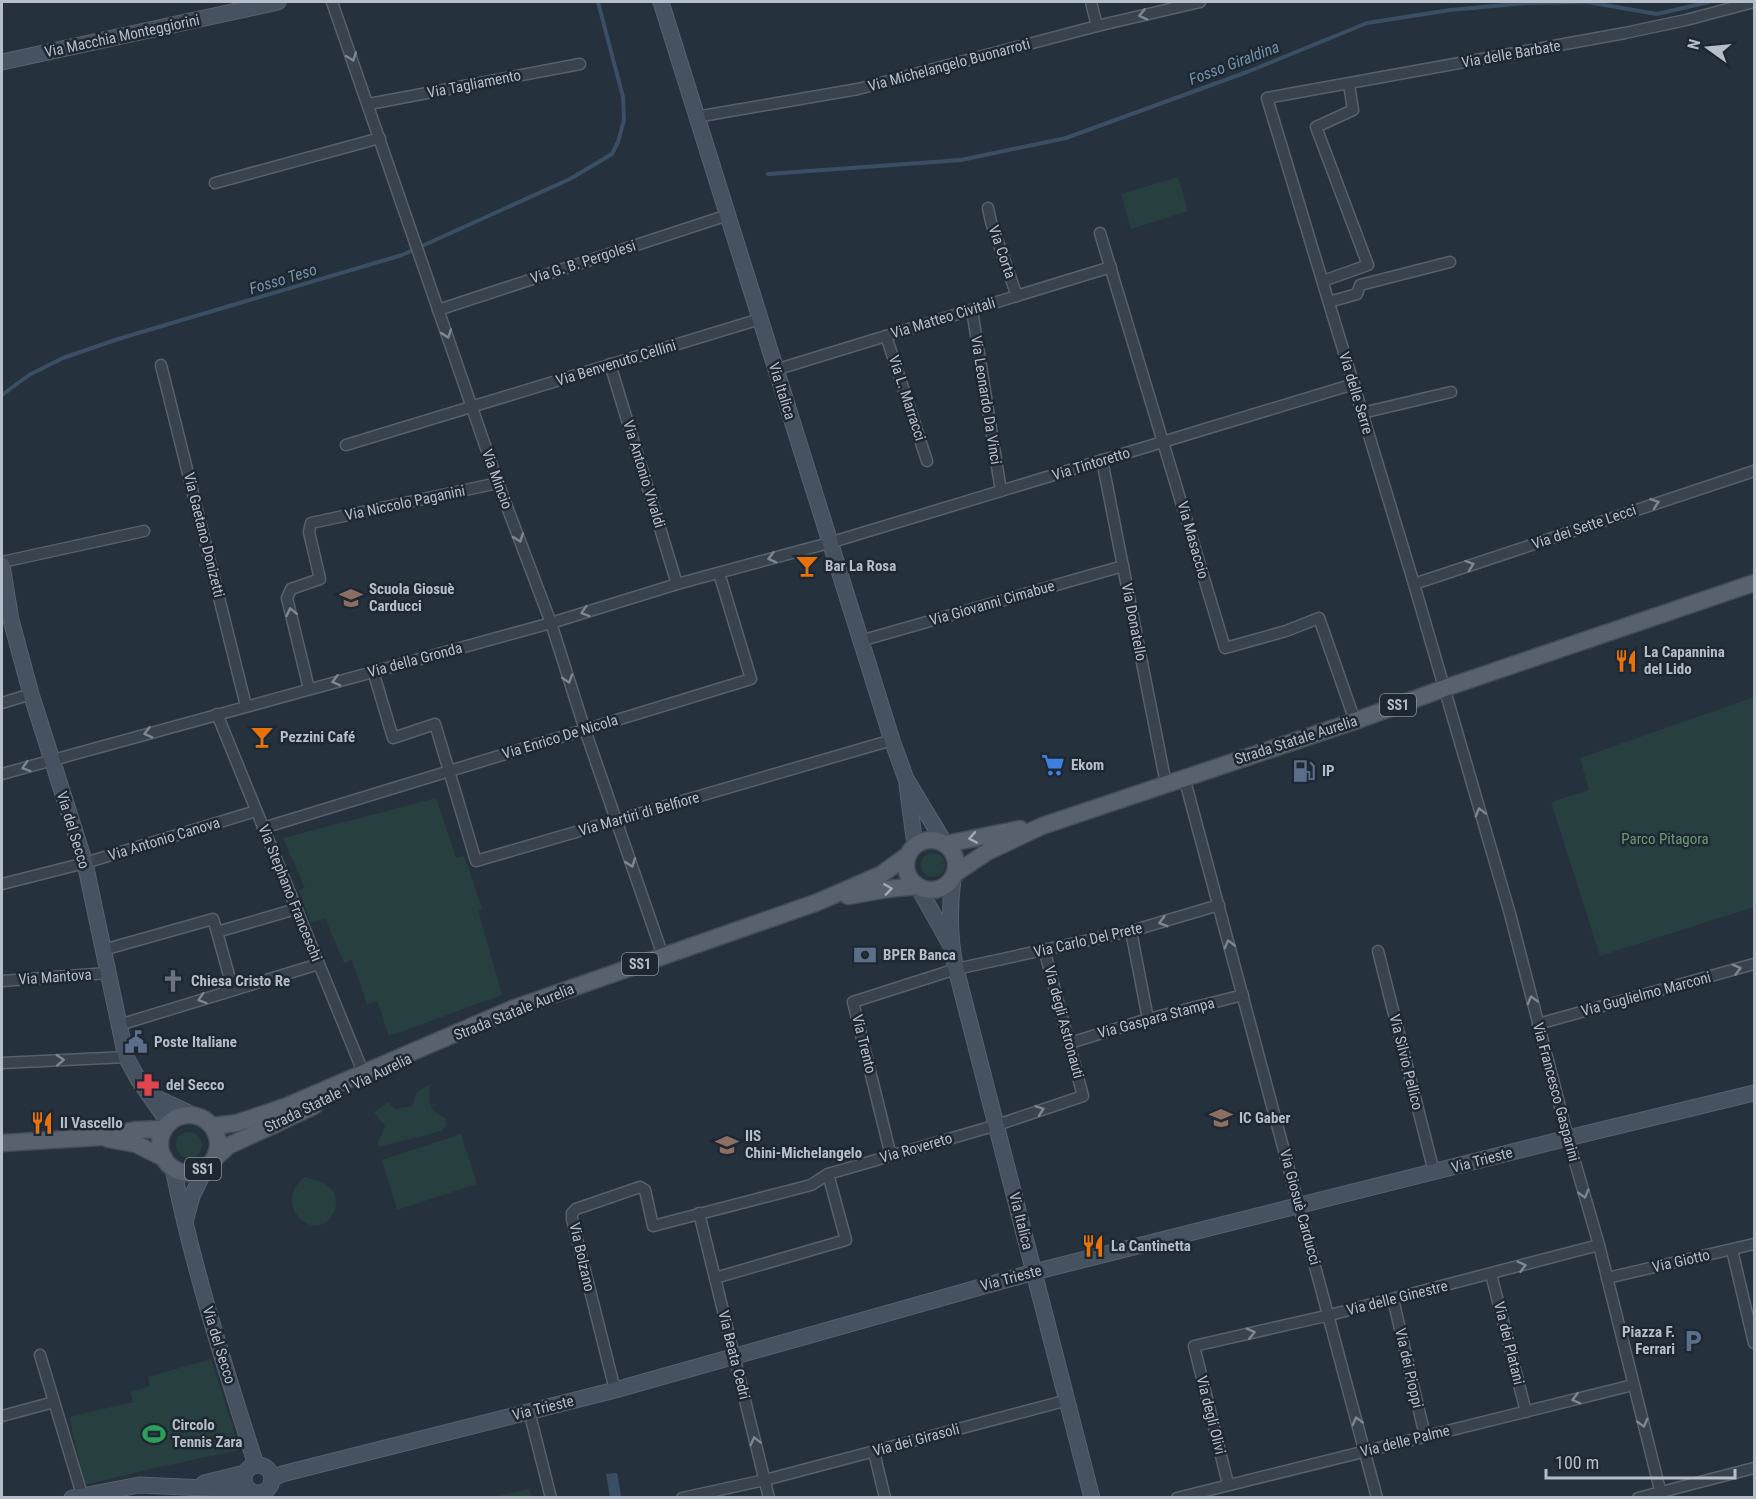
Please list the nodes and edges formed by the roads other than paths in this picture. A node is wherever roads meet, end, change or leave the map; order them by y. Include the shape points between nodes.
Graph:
1 (278, 2) edge
2 (332, 2) edge
3 (661, 2) edge
4 (1091, 2) edge
5 (1200, 2) edge
6 (1754, 2) edge
7 (1097, 26) junction
8 (2, 62) edge
9 (580, 64) dead end
10 (1349, 84) junction
11 (1267, 98) joint
12 (369, 104) junction
13 (696, 117) junction
14 (380, 138) junction
15 (215, 183) dead end
16 (988, 208) dead end
17 (728, 215) junction
18 (1100, 233) dead end
19 (1450, 262) dead end
20 (1111, 267) junction
21 (1323, 281) junction
22 (1017, 296) junction
23 (1329, 302) junction
24 (972, 309) junction
25 (438, 310) junction
26 (760, 319) junction
27 (886, 336) junction
28 (610, 364) junction
29 (162, 365) dead end
30 (775, 370) junction
31 (1354, 384) junction
32 (1451, 392) dead end
33 (472, 407) junction
34 (1362, 413) junction
35 (1164, 442) junction
36 (346, 445) dead end
37 (1102, 460) junction
38 (927, 461) dead end
39 (1755, 471) edge
40 (498, 483) junction
41 (1001, 491) junction
42 (144, 531) dead end
43 (829, 543) junction
44 (2, 563) edge
45 (1123, 566) junction
46 (719, 573) junction
47 (1755, 583) edge
48 (677, 584) junction
49 (1414, 584) junction
50 (551, 623) junction
51 (860, 641) junction
52 (373, 671) junction
53 (1445, 688) junction
54 (309, 689) junction
55 (31, 694) junction
56 (2, 703) edge
57 (246, 706) junction
58 (217, 714) junction
59 (1355, 721) junction
60 (585, 730) junction
61 (892, 740) junction
62 (51, 759) junction
63 (450, 771) junction
64 (2, 774) edge
65 (1184, 777) junction
66 (906, 779) junction
67 (1166, 783) junction
68 (256, 811) junction
69 (616, 820) junction
70 (1042, 825) junction
71 (263, 828) junction
72 (945, 843) junction
73 (912, 850) junction
74 (85, 863) junction
75 (954, 876) junction
76 (2, 884) edge
77 (917, 886) junction
78 (818, 903) junction
79 (1219, 905) junction
80 (297, 909) junction
81 (1131, 931) junction
82 (217, 932) junction
83 (950, 944) junction
84 (1044, 949) junction
85 (103, 950) junction
86 (1378, 951) dead end
87 (663, 956) junction
88 (319, 964) junction
89 (1755, 964) edge
90 (956, 969) junction
91 (108, 973) junction
92 (2, 981) edge
93 (232, 990) junction
94 (1244, 998) junction
95 (1148, 1019) junction
96 (1538, 1024) junction
97 (119, 1025) junction
98 (464, 1031) junction
99 (1070, 1043) junction
100 (126, 1057) junction
101 (2, 1063) edge
102 (363, 1072) junction
103 (1755, 1093) edge
104 (147, 1094) junction
105 (1083, 1096) joint
106 (191, 1114) junction
107 (997, 1125) junction
108 (166, 1126) junction
109 (213, 1126) junction
110 (101, 1137) junction
111 (1568, 1138) junction
112 (2, 1143) edge
113 (891, 1156) junction
114 (168, 1163) junction
115 (210, 1164) junction
116 (1434, 1172) junction
117 (828, 1174) junction
118 (1298, 1205) junction
119 (699, 1213) junction
120 (184, 1224) junction
121 (1755, 1244) edge
122 (1599, 1245) junction
123 (1732, 1250) junction
124 (1034, 1272) junction
125 (1491, 1274) junction
126 (715, 1278) junction
127 (1606, 1278) junction
128 (1393, 1299) junction
129 (1330, 1315) junction
130 (1755, 1343) edge
131 (1194, 1346) joint
132 (40, 1355) dead end
133 (735, 1356) junction
134 (1633, 1385) junction
135 (615, 1390) junction
136 (1068, 1400) junction
137 (54, 1402) junction
138 (529, 1411) junction
139 (1526, 1412) junction
140 (2, 1416) edge
141 (1425, 1436) junction
142 (1365, 1451) junction
143 (874, 1452) junction
144 (1755, 1468) edge
145 (250, 1469) junction
146 (765, 1480) junction
147 (1228, 1484) junction
148 (188, 1487) junction
149 (141, 1491) edge
150 (263, 1491) edge
151 (1661, 1495) edge
152 (79, 1497) edge
153 (551, 1497) edge
154 (682, 1497) edge
155 (769, 1497) edge
156 (885, 1497) edge
157 (1092, 1497) edge
158 (1177, 1497) edge
159 (1377, 1497) edge
160 (1638, 1497) edge

1 - 8 street, Via Macchia Monteggiorini
2 -> 12 street, Via Mincio
3 - 13 street, Via Italica
4 - 7 street
5 -> 7 street, Via Michelangelo Buonarroti
6 - 10 street, Via delle Barbate via 1625,33
7 - 13 street, Via Michelangelo Buonarroti via 858,89
9 - 12 street, Via Tagliamento
10 - 11 street, Via delle Barbate
10 - 21 street via 1353,110 1316,127 1368,265
11 - 21 street, Via delle Serre
12 - 14 street, Via Mincio
13 - 17 street, Via Italica
14 - 15 street
14 - 25 street, Via Mincio
16 - 22 street, Via Corta
17 - 25 street, Via G. B. Pergolesi
17 - 26 street, Via Italica
18 - 20 street, Via Masaccio
19 - 23 street via 1360,285 1357,294
20 - 22 street, Via Matteo Civitali
20 - 35 street, Via Masaccio
21 - 23 street, Via delle Serre
22 - 24 street, Via Matteo Civitali
23 - 31 street, Via delle Serre
24 - 27 street, Via Matteo Civitali
24 - 41 street, Via Leonardo Da Vinci
25 -> 33 street, Via Mincio
26 - 28 street, Via Benvenuto Cellini
26 - 30 street, Via Italica
27 - 30 street, Via Matteo Civitali
27 - 38 street, Via L. Marracci
28 - 33 street, Via Benvenuto Cellini
28 - 48 street, Via Antonio Vivaldi
29 - 57 street, Via Gaetano Donizetti
30 - 43 street, Via Italica
31 - 34 street, Via delle Serre
31 - 35 street, Via Tintoretto
32 - 34 street
33 - 36 street, Via Benvenuto Cellini
33 - 40 street, Via Mincio
34 - 49 street, Via delle Serre
35 - 37 street, Via Tintoretto
35 - 59 street, Via Masaccio via 1225,648 1320,618
37 - 41 street, Via Tintoretto
37 - 45 street, Via Donatello
49 -> 39 street, Via dei Sette Lecci
40 -> 50 street, Via Mincio
54 -> 40 street, Via Niccolo Paganini via 287,598 291,589 320,579 309,532 311,523
41 - 43 street, Via Tintoretto
42 - 44 street
43 -> 46 street, Via della Gronda
43 - 51 street, Via Italica
44 - 55 street, Via del Secco via 11,620
45 - 51 street, Via Giovanni Cimabue
45 - 67 street, Via Donatello
46 - 48 street, Via della Gronda
46 - 60 street, Via Enrico De Nicola via 751,679
47 - 53 main road, Strada Statale Aurelia / SS1
48 -> 50 street, Via della Gronda
49 - 53 street, Via delle Serre
50 - 52 street, Via della Gronda
50 -> 60 street, Via Mincio
51 - 61 street, Via Italica
52 -> 54 street, Via della Gronda
52 - 63 street via 393,738 435,724
53 - 59 main road, Strada Statale Aurelia / SS1
96 -> 53 street, Via Francesco Gasparini
54 - 57 street, Via della Gronda
55 - 56 street
55 - 62 street, Via del Secco
57 - 58 street, Via della Gronda
58 -> 62 street, Via della Gronda
58 - 68 street, Via Stephano Franceschi
59 - 65 main road, Strada Statale Aurelia / SS1
60 - 63 street, Via Enrico De Nicola
60 - 69 street, Via Mincio
61 - 66 street, Via Italica
61 - 69 street, Via Martiri di Belfiore
62 -> 64 street, Via della Gronda
62 - 74 street, Via del Secco
63 - 69 street, Via Martiri di Belfiore via 476,861
63 - 71 street, Via Enrico De Nicola
65 - 67 main road, Strada Statale Aurelia / SS1
65 - 79 street, Via Giosuè Carducci
66 - 72 street, Via Italica
66 - 73 street, Via Italica
67 - 70 main road, Strada Statale Aurelia / SS1
68 - 71 street, Via Stephano Franceschi
68 - 74 street, Via Antonio Canova
69 -> 87 street, Via Mincio
70 -> 72 main road, Strada Statale Aurelia / SS1
70 - 75 main road, Strada Statale Aurelia / SS1 via 987,852
71 - 80 street, Via Stephano Franceschi
72 - 73 main road via 929,839
72 - 75 main road via 957,862
73 - 77 main road via 907,872
73 - 78 main road, Strada Statale Aurelia / SS1 via 882,874
74 - 76 street, Via Antonio Canova
74 - 85 street, Via del Secco
75 - 77 main road via 948,885 933,890
75 - 83 street, Via Italica via 949,909
78 -> 77 main road, Strada Statale Aurelia / SS1
77 - 83 street, Via Italica
78 - 87 main road, Strada Statale Aurelia / SS1
79 -> 81 street, Via Carlo Del Prete
94 -> 79 street, Via Giosuè Carducci
80 - 82 street
80 - 88 street, Via Stephano Franceschi
81 - 84 street, Via Carlo Del Prete
81 - 95 street
82 - 85 street via 213,919
82 - 93 street
83 - 90 street, Via Italica
84 - 90 street, Via Carlo Del Prete
84 - 99 street, Via degli Astronauti
85 - 91 street, Via del Secco
86 - 116 street, Via Silvio Pellico
87 - 98 main road, Strada Statale Aurelia / SS1 via 512,1009
88 - 93 street
88 - 102 street, Via Stephano Franceschi
96 -> 89 street, Via Guglielmo Marconi
90 - 107 street, Via Italica
90 - 113 street, Via Trento via 853,1002
91 - 92 street, Via Mantova
91 - 97 street, Via del Secco
93 -> 97 street
94 - 95 street, Via Gaspara Stampa
94 - 118 street, Via Giosuè Carducci
95 - 99 street, Via Gaspara Stampa
96 - 111 street, Via Francesco Gasparini
97 - 100 street, Via del Secco
98 - 102 main road, Strada Statale Aurelia / SS1
98 - 115 main road, Strada Statale 1 Via Aurelia / SS1 via 228,1146
99 - 105 street, Via degli Astronauti
101 -> 100 street
100 - 104 street, Via del Secco
102 - 109 main road, Strada Statale Aurelia / SS1 via 286,1106 237,1123
103 - 111 street, Via Trieste
104 - 106 street
104 - 108 street, Via del Secco
107 -> 105 street, Via Rovereto
106 - 108 main road, SS1 via 175,1118
106 - 109 main road
107 - 113 street, Via Rovereto
107 - 124 street, Via Italica
108 - 110 main road, SS1
108 - 114 main road, SS1 via 160,1143
109 - 115 main road, SS1 via 219,1142
110 - 112 main road, SS1
110 - 114 main road, SS1 via 136,1144
111 - 116 street, Via Trieste
111 -> 122 street, Via Francesco Gasparini
113 - 117 street, Via Rovereto
114 - 115 main road, SS1 via 189,1173
114 - 120 street, Via del Secco
115 - 120 street via 192,1196
116 - 118 street, Via Trieste
117 - 119 street, Via Rovereto via 812,1185
117 - 126 street via 846,1240
118 - 124 street, Via Trieste
118 - 129 street, Via Giosuè Carducci
119 - 126 street, Via Beata Cedri
119 - 135 street, Via Bolzano via 653,1226 645,1190 640,1187 572,1213
120 - 145 street, Via del Secco
121 - 123 street, Via Giotto
125 -> 122 street, Via delle Ginestre
122 - 127 street, Via Francesco Gasparini
123 - 127 street, Via Giotto
123 - 130 street
124 - 133 street, Via Trieste
124 - 136 street, Via Italica
125 - 128 street, Via delle Ginestre
125 - 139 street, Via dei Platani
126 - 133 street, Via Beata Cedri
127 - 134 street, Via Francesco Gasparini
128 - 129 street, Via delle Ginestre
128 - 141 street, Via dei Pioppi
131 -> 129 street, Via delle Ginestre
142 -> 129 street, Via Giosuè Carducci
131 - 147 street, Via degli Olivi
132 - 137 street
133 - 135 street, Via Trieste
146 -> 133 street, Via Beata Cedri
134 -> 139 street, Via delle Palme
134 -> 151 street, Via Francesco Gasparini
135 - 138 street, Via Trieste
136 - 143 street, Via dei Girasoli
136 - 157 street, Via Italica
137 - 140 street
137 - 152 street
138 - 150 street, Via Trieste via 282,1474
138 - 153 street
139 - 141 street, Via delle Palme
141 - 142 street, Via delle Palme
142 - 147 street, Via delle Palme
142 - 159 street, Via Giosuè Carducci
143 - 146 street, Via dei Girasoli
143 - 156 street
144 - 151 street
145 - 148 street, Via Trieste
145 - 150 street, Via del Secco via 244,1483
145 - 150 street via 260,1465 268,1470
146 - 154 street, Via dei Girasoli
146 - 155 street, Via Beata Cedri
147 - 158 street, Via delle Palme
148 - 149 street, Via Trieste
148 - 150 street, Via Trieste
149 - 152 street, Via Trieste
151 - 160 street

